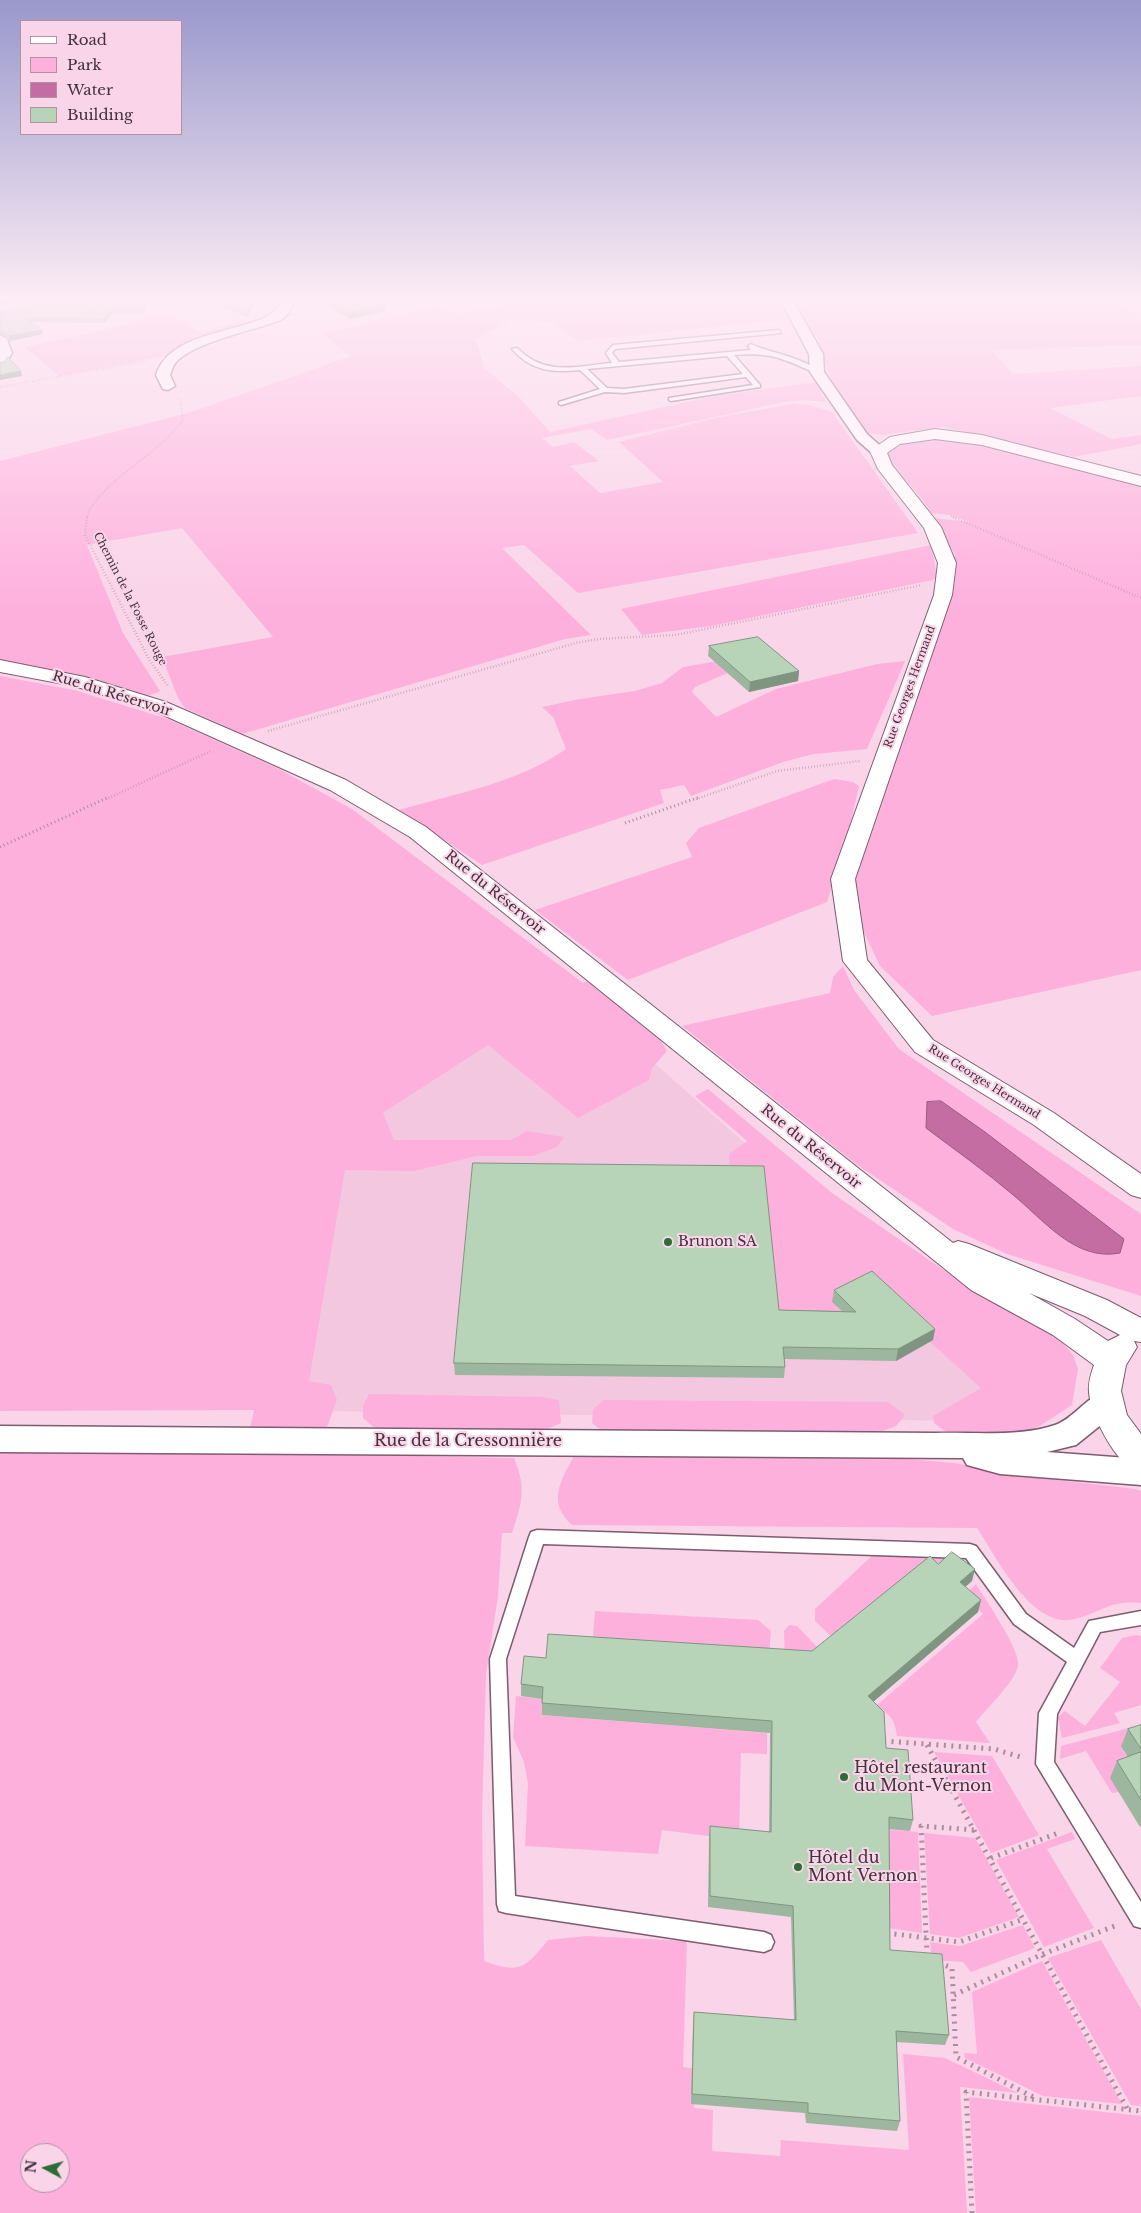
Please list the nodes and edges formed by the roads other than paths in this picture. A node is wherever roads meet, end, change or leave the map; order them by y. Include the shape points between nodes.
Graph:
1 (838, 402) edge
2 (878, 451) junction
3 (1141, 480) edge
4 (0, 666) edge
5 (1044, 1119) junction
6 (1141, 1171) edge
7 (1141, 1188) edge
8 (924, 1238) junction
9 (1140, 1331) edge
10 (1110, 1360) junction
11 (1106, 1403) junction
12 (0, 1439) edge
13 (936, 1446) junction
14 (1141, 1457) edge
15 (1141, 1472) edge
16 (1141, 1618) edge
17 (1077, 1660) junction
18 (1140, 1918) edge
19 (764, 1942) dead end

1 - 2 street via 862,437
2 - 3 street via 896,440 934,434 982,440
2 - 5 street, Rue Georges Hermand via 884,466 932,527 946,563 943,595 843,878 855,961 924,1046
4 - 8 street, Rue du Réservoir via 78,681 160,706 338,785 418,832
5 - 6 street, Rue Georges Hermand
5 - 7 street, Rue Georges Hermand
8 - 9 street, Rue du Réservoir via 1096,1308
8 - 10 street, Rue du Réservoir via 982,1282 1083,1338
9 - 10 street via 1125,1341
10 - 11 street via 1104,1378
11 - 13 street, Rue de la Cressonnière via 1065,1436 1019,1444
11 - 14 street via 1122,1437
12 - 13 street, Rue de la Cressonnière
13 - 15 street, Rue de la Cressonnière via 1000,1461
16 - 17 lane via 1095,1626
17 - 18 lane via 1048,1713 1045,1764
17 - 19 lane via 1020,1619 970,1551 537,1537 498,1659 506,1904

